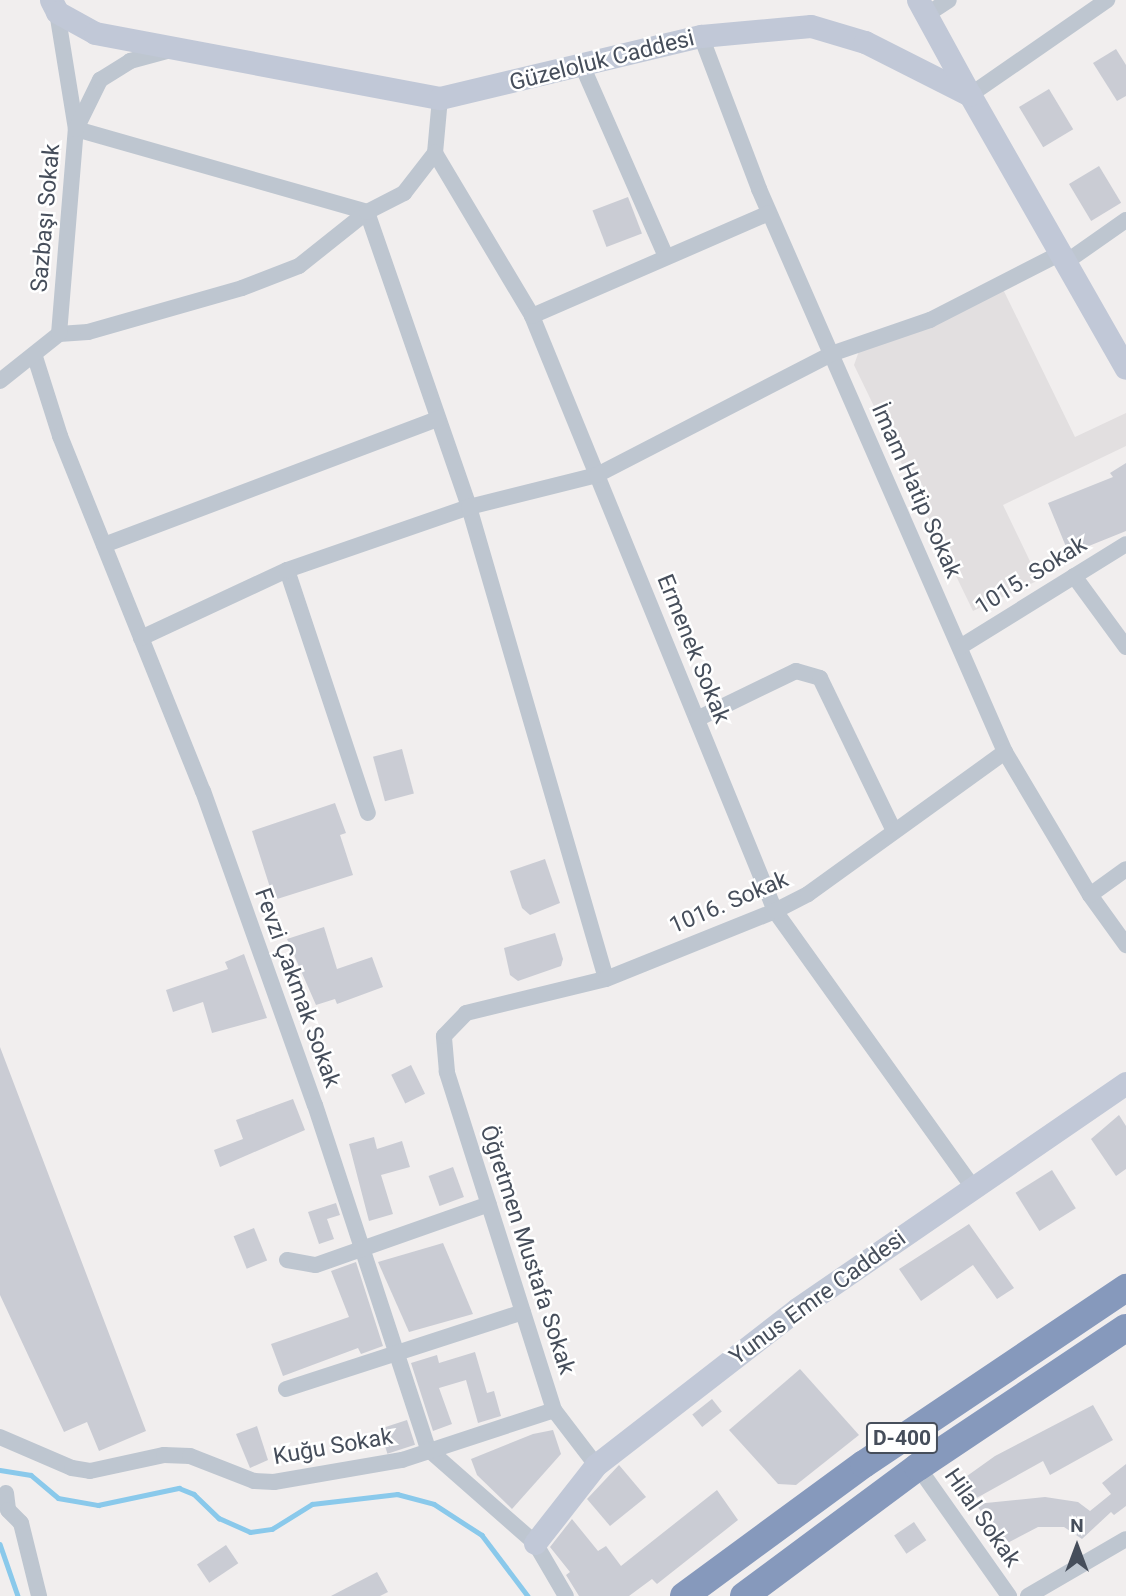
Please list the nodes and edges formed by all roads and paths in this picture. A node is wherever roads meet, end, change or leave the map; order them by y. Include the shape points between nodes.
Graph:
1 (949, 0) edge
2 (1107, 0) edge
3 (54, 6) edge
4 (922, 7) edge
5 (701, 36) junction
6 (180, 48) junction
7 (582, 63) junction
8 (970, 95) junction
9 (440, 98) junction
10 (76, 129) junction
11 (435, 153) junction
12 (367, 212) junction
13 (769, 213) junction
14 (1126, 220) edge
15 (665, 254) junction
16 (1063, 258) junction
17 (532, 316) junction
18 (59, 334) junction
19 (831, 354) junction
20 (35, 356) junction
21 (1126, 368) edge
22 (0, 382) edge
23 (438, 419) junction
24 (597, 475) junction
25 (469, 507) junction
26 (1126, 544) edge
27 (104, 545) junction
28 (288, 570) junction
29 (1074, 576) junction
30 (141, 638) junction
31 (960, 647) junction
32 (1126, 647) edge
33 (697, 719) junction
34 (1005, 752) junction
35 (368, 813) dead end
36 (894, 831) junction
37 (1126, 869) edge
38 (1090, 895) junction
39 (775, 911) junction
40 (1126, 945) edge
41 (606, 979) junction
42 (444, 1037) joint
43 (1126, 1083) edge
44 (974, 1188) junction
45 (489, 1204) junction
46 (362, 1249) junction
47 (287, 1260) dead end
48 (1126, 1288) edge
49 (523, 1312) junction
50 (1126, 1328) edge
51 (397, 1354) junction
52 (286, 1390) dead end
53 (554, 1410) junction
54 (0, 1437) edge
55 (428, 1449) junction
56 (596, 1465) junction
57 (918, 1467) junction
58 (6, 1493) dead end
59 (1126, 1539) edge
60 (535, 1543) junction
61 (39, 1596) edge
62 (566, 1596) edge
63 (684, 1596) edge
64 (744, 1596) edge
65 (1009, 1596) edge
66 (1028, 1596) edge

1 - 4 street
2 - 8 street
3 - 6 main road, Güzeloluk Caddesi via 95,33
3 - 10 street
4 - 8 main road
5 - 7 main road, Güzeloluk Caddesi
5 - 8 main road, Güzeloluk Caddesi via 811,26 865,42
5 - 13 street, İmam Hatip Sokak
6 - 9 main road, Güzeloluk Caddesi
6 - 10 street, Sazbaşı Sokak via 130,61 100,80
7 - 9 main road, Güzeloluk Caddesi via 471,94
7 - 15 street
8 - 16 main road
9 - 11 street
10 - 12 street
10 - 18 street, Sazbaşı Sokak
11 - 12 street via 404,193
11 - 17 street, Ermenek Sokak
12 - 18 street via 299,266 229,292 88,332
12 - 23 street
13 - 15 street
13 - 19 street, İmam Hatip Sokak
14 - 16 street
15 - 17 street
16 - 19 street via 930,320
16 - 21 main road
17 - 24 street, Ermenek Sokak
18 - 20 street
19 - 24 street
19 - 31 street, İmam Hatip Sokak
20 - 22 street
20 - 27 street, Fevzi Çakmak Sokak
23 - 25 street
23 - 27 street
24 - 25 street
24 - 33 street, Ermenek Sokak
25 - 28 street
25 - 41 street
26 - 29 street, 1015. Sokak
27 - 30 street, Fevzi Çakmak Sokak
28 - 30 street
28 - 35 street
29 - 31 street, 1015. Sokak
29 - 32 street
30 - 46 street, Fevzi Çakmak Sokak via 203,791
31 - 34 street, İmam Hatip Sokak
33 - 36 street via 796,671 820,678
33 - 39 street, Ermenek Sokak
34 - 36 street, 1016. Sokak
34 - 38 street, İmam Hatip Sokak
36 - 39 street, 1016. Sokak via 808,894
37 - 38 street
38 - 40 street, İmam Hatip Sokak
39 - 41 street, 1016. Sokak
39 - 44 street, Ermenek Sokak
41 - 42 street, 1016. Sokak via 466,1013
42 - 45 street, Öğretmen Mustafa Sokak via 447,1072
43 - 44 main road, Yunus Emre Caddesi
44 - 56 main road, Yunus Emre Caddesi via 797,1309
45 - 46 street
45 - 49 street, Öğretmen Mustafa Sokak
46 - 47 street via 316,1265
46 - 51 street, Fevzi Çakmak Sokak
48 - 63 highway, D-400 via 864,1464
49 - 51 street
49 - 53 street, Öğretmen Mustafa Sokak
50 - 57 highway, D-400
51 - 52 street
51 - 55 street, Fevzi Çakmak Sokak
53 - 55 street, Kuğu Sokak
53 - 56 street, Öğretmen Mustafa Sokak
54 - 55 street, Kuğu Sokak via 72,1468 102,1470 177,1455 254,1481 275,1482 402,1460
55 - 60 street
56 - 60 main road, Yunus Emre Caddesi
57 - 64 highway, D-400
57 - 65 street, Hilal Sokak
58 - 61 street via 8,1510 21,1523
59 - 66 street
60 - 62 street

